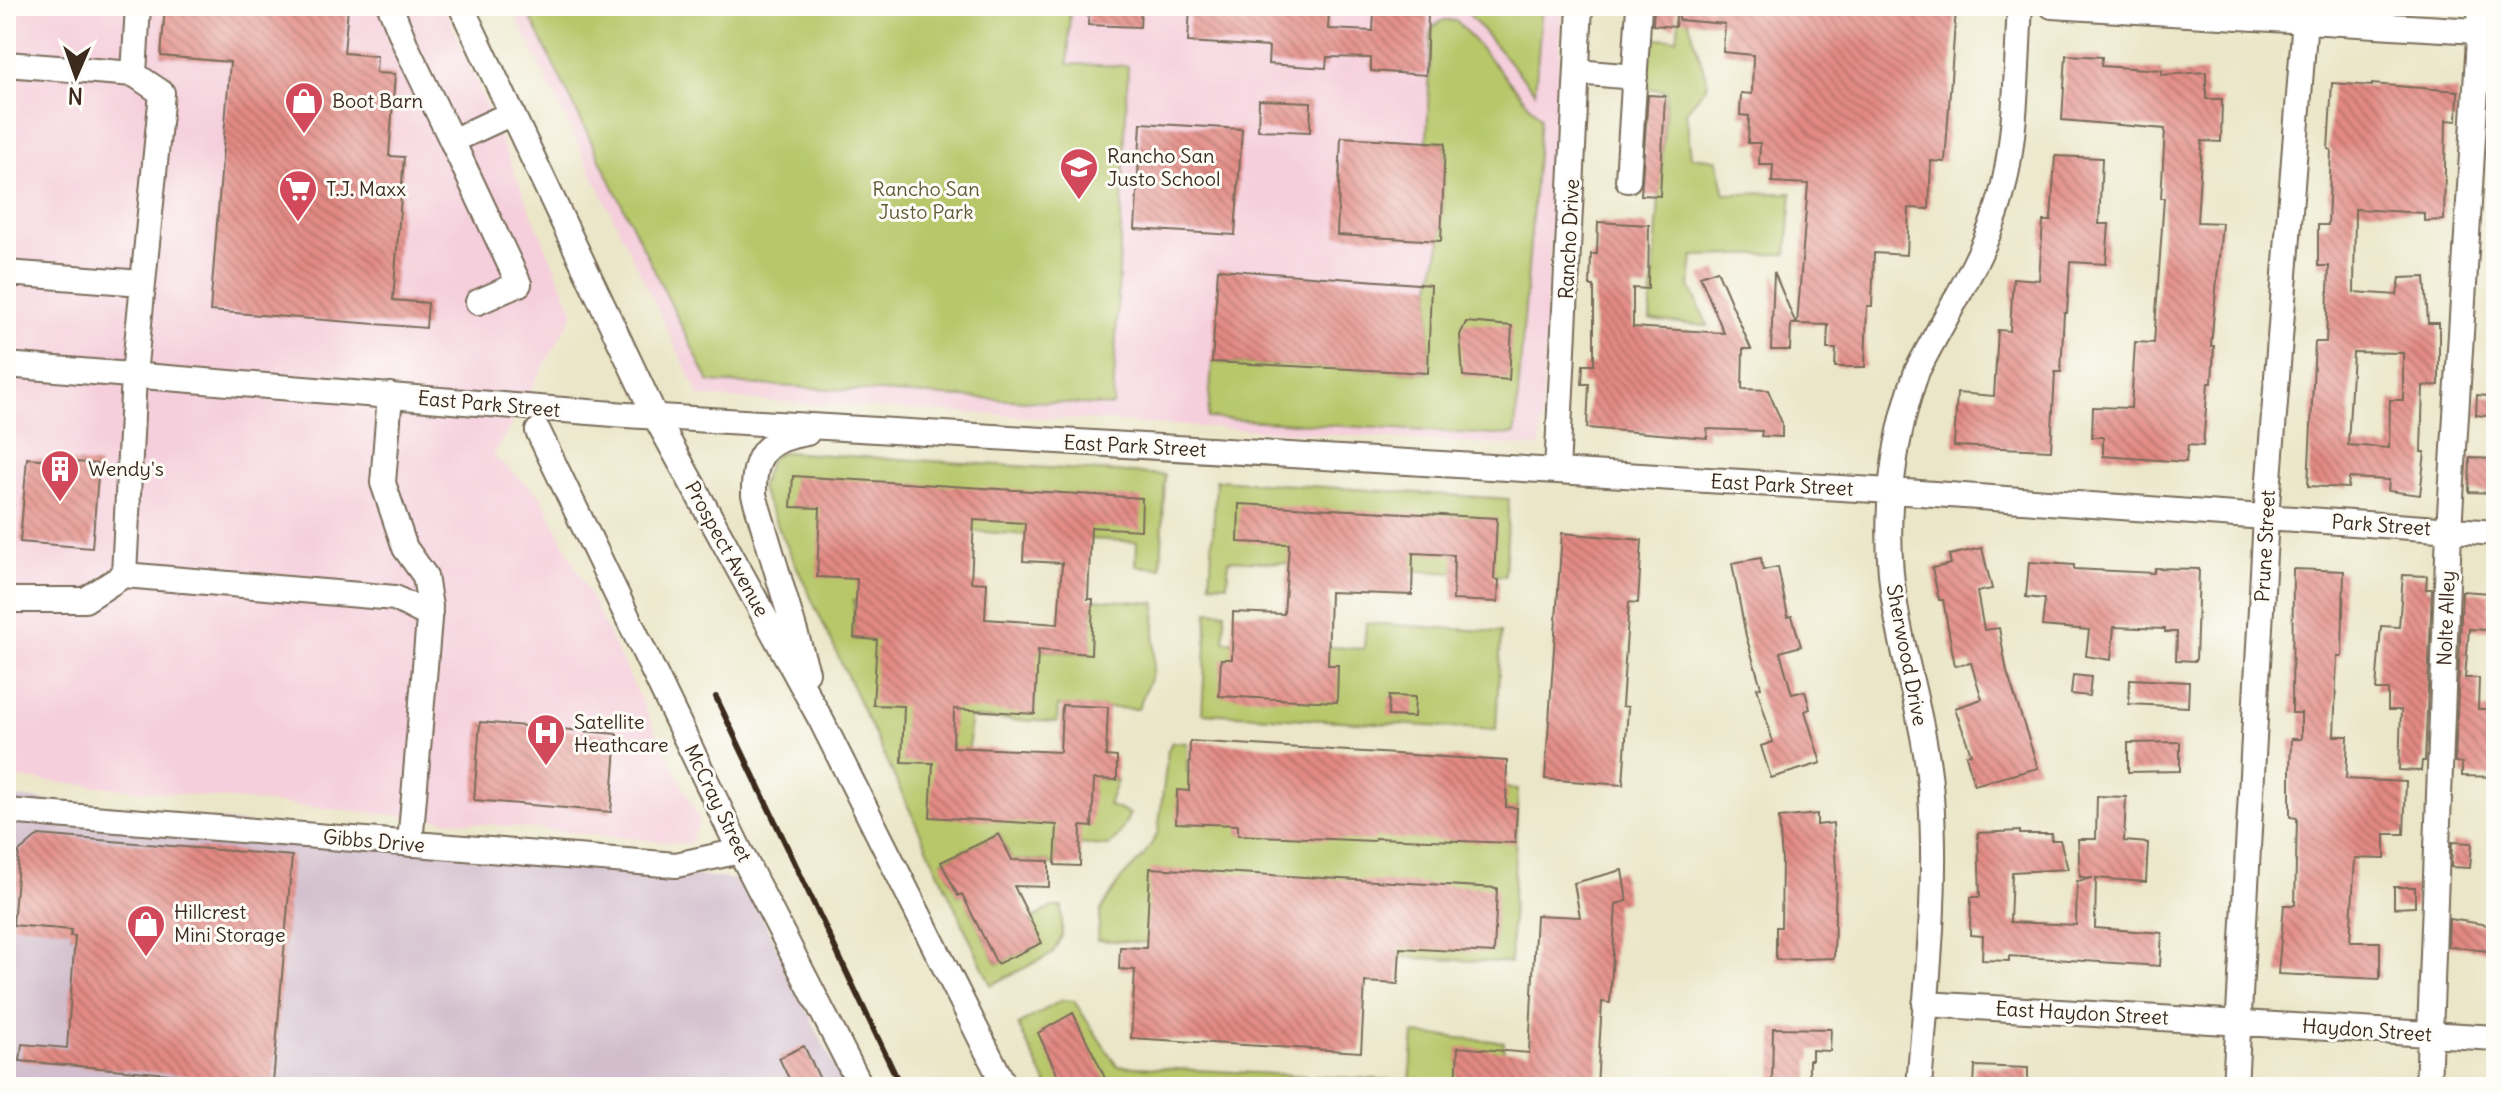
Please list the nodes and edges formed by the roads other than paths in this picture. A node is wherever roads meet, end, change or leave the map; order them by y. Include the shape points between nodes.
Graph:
1 (138, 6) edge
2 (390, 6) edge
3 (461, 6) edge
4 (1580, 6) edge
5 (1639, 6) edge
6 (2020, 6) edge
7 (2052, 6) edge
8 (2481, 6) edge
9 (2306, 13) edge
10 (2488, 31) edge
11 (6, 64) edge
12 (1577, 72) junction
13 (134, 74) junction
14 (1635, 77) junction
15 (512, 113) junction
16 (452, 141) junction
17 (1628, 180) dead end
18 (6, 273) edge
19 (143, 283) junction
20 (478, 302) dead end
21 (6, 365) edge
22 (134, 375) junction
23 (390, 395) junction
24 (655, 416) junction
25 (841, 428) junction
26 (538, 431) dead end
27 (1557, 471) junction
28 (1891, 491) junction
29 (2266, 517) junction
30 (2449, 530) junction
31 (2496, 533) edge
32 (124, 575) junction
33 (6, 600) edge
34 (430, 612) junction
35 (821, 720) junction
36 (6, 811) edge
37 (410, 844) junction
38 (740, 851) junction
39 (1925, 1004) junction
40 (2239, 1022) junction
41 (2432, 1034) junction
42 (2496, 1038) edge
43 (861, 1087) edge
44 (1005, 1087) edge
45 (1919, 1087) edge
46 (2235, 1087) edge
47 (2428, 1087) edge

1 - 13 street
2 - 16 street
3 - 15 street, Prospect Avenue
4 - 12 street, Rancho Drive
5 - 14 street
6 - 28 street, Sherwood Drive via 2006,179 1978,257 1917,371
7 - 9 street
8 - 10 street, Nolte Alley
9 - 10 street
9 - 29 street, Prune Street
10 - 30 street, Nolte Alley
11 - 13 street
12 - 14 street
12 - 27 street, Rancho Drive
13 - 19 street via 162,93
14 - 17 street
15 - 16 street
15 - 24 street, Prospect Avenue
16 - 20 street via 519,284
18 - 19 street
19 - 22 street
21 - 22 street, East Park Street
22 - 23 street, East Park Street
22 - 32 street
23 - 24 street, East Park Street
23 - 34 street via 383,483 405,548 425,576
24 - 25 street, East Park Street
24 - 35 street, Prospect Avenue
25 - 27 street, East Park Street
25 - 35 street via 775,442 765,449 754,472 754,495
26 - 38 street, McCray Street
27 - 28 street, East Park Street
28 - 29 street, East Park Street
28 - 39 street, Sherwood Drive via 1896,610 1931,792 1934,870
29 - 30 street, Park Street
29 - 40 street, Prune Street
30 - 31 street, Park Street
30 - 41 street, Nolte Alley
32 - 33 street via 85,600
32 - 34 street via 395,598
34 - 37 street
35 - 44 street, Prospect Avenue
36 - 37 street, Gibbs Drive
37 - 38 street, Gibbs Drive via 676,865
38 - 43 street, McCray Street
39 - 40 street, East Haydon Street
39 - 45 street, Sherwood Drive
40 - 41 street, Haydon Street
40 - 46 street, Prune Street
41 - 42 street, Haydon Street
41 - 47 street, Nolte Alley

